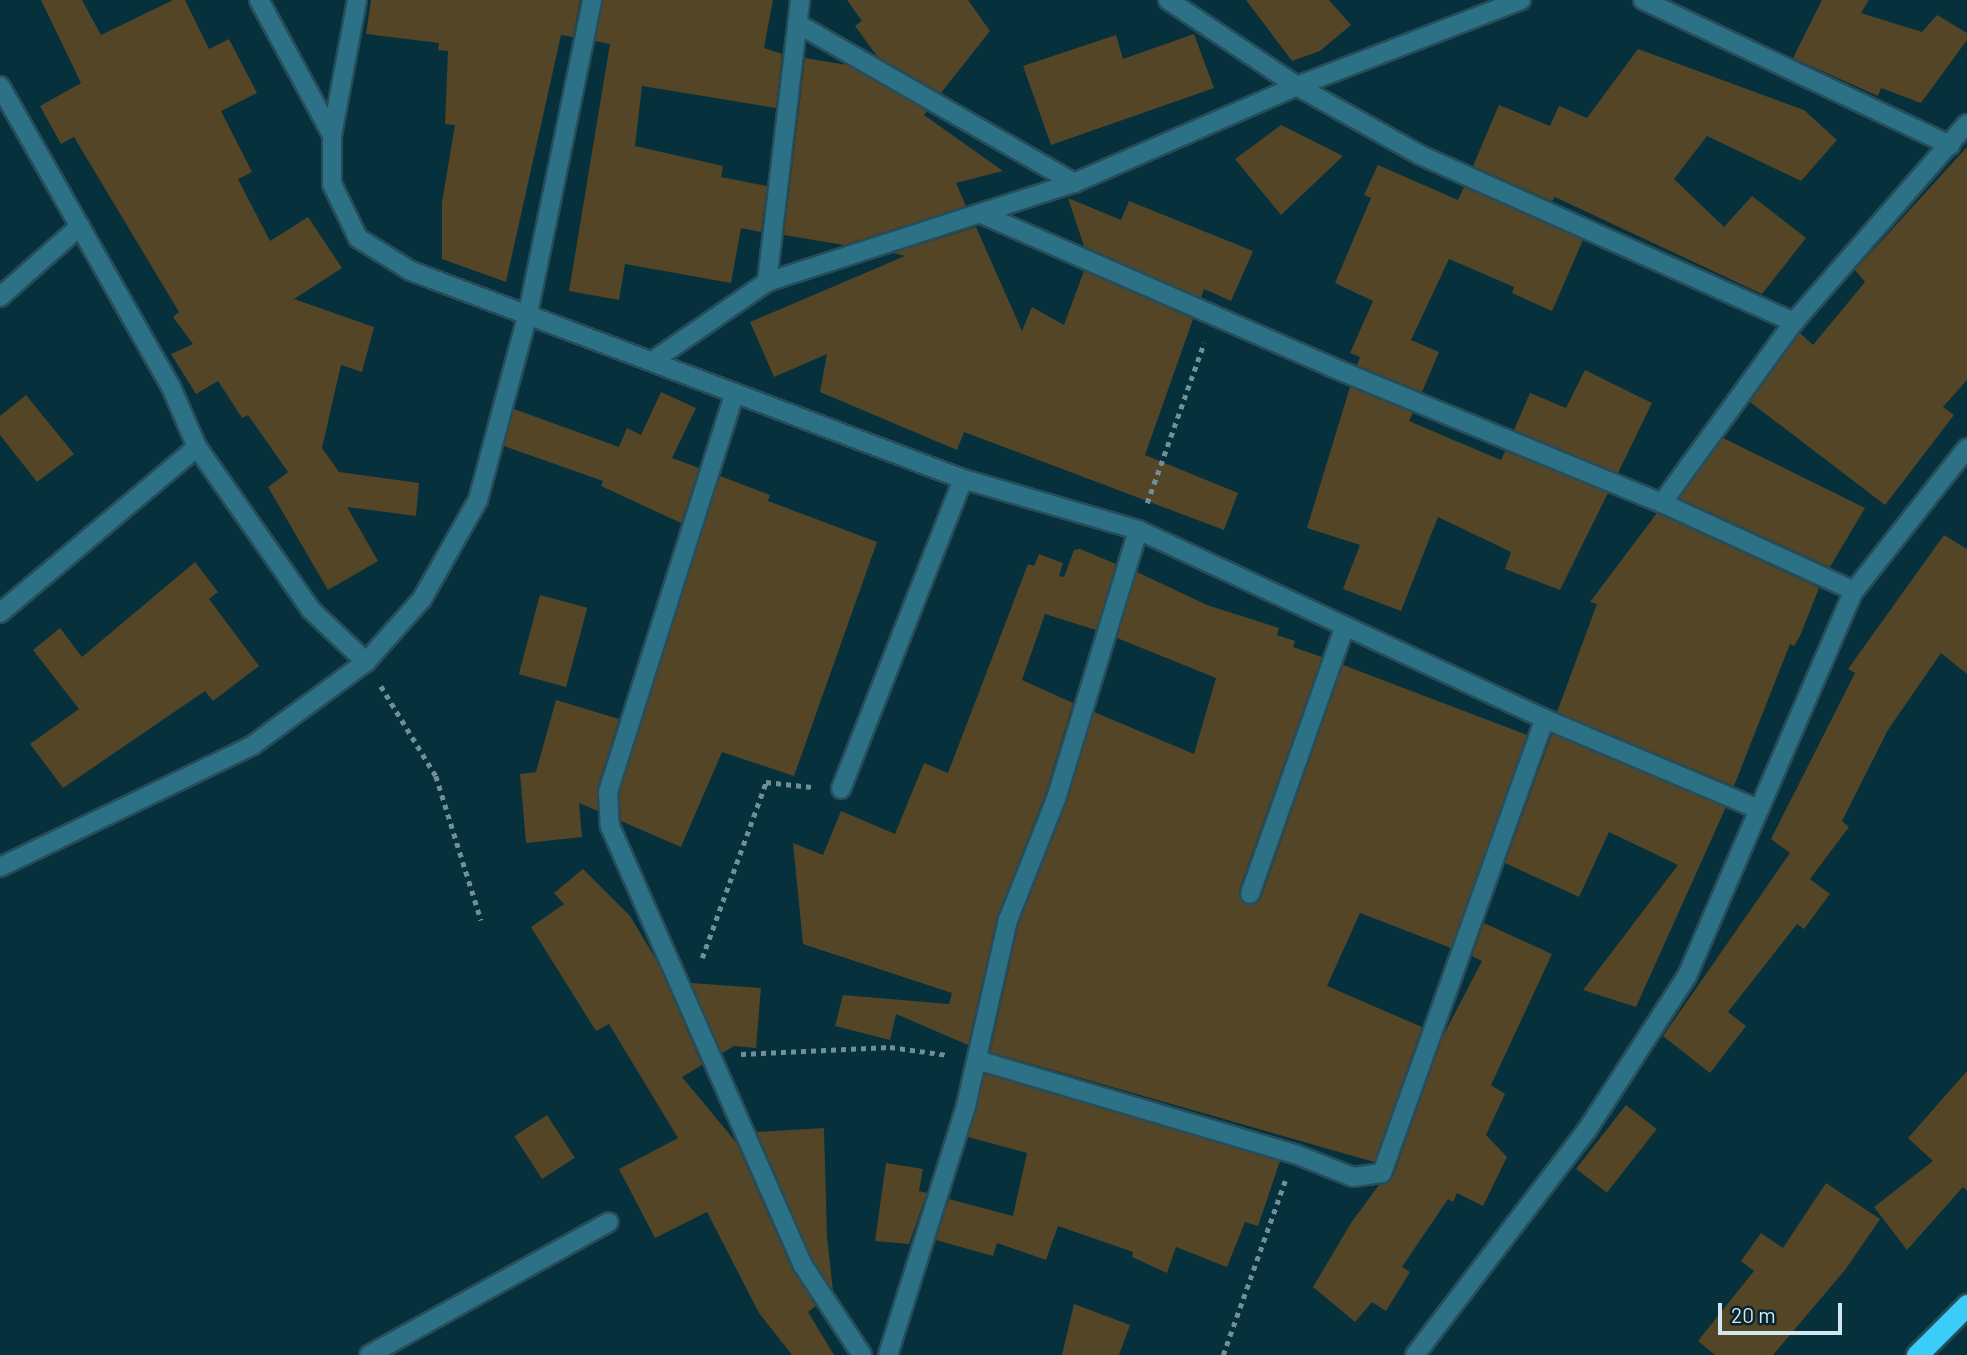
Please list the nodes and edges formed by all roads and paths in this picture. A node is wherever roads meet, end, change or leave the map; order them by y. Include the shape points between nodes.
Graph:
1 (259, 0) edge
2 (358, 0) edge
3 (592, 0) edge
4 (800, 0) edge
5 (1168, 0) edge
6 (1521, 0) edge
7 (1643, 0) edge
8 (798, 24) junction
9 (0, 86) edge
10 (1297, 86) junction
11 (1967, 124) edge
12 (332, 135) junction
13 (1950, 145) junction
14 (1074, 183) junction
15 (984, 215) junction
16 (80, 226) junction
17 (767, 282) junction
18 (0, 297) edge
19 (528, 313) junction
20 (1214, 316) junction
21 (1794, 322) junction
22 (654, 360) junction
23 (734, 395) junction
24 (197, 447) junction
25 (1967, 448) edge
26 (962, 479) junction
27 (1661, 503) junction
28 (1138, 530) junction
29 (1854, 591) junction
30 (0, 613) edge
31 (1345, 626) junction
32 (366, 662) junction
33 (1545, 719) junction
34 (841, 789) joint
35 (1756, 808) junction
36 (0, 867) edge
37 (1250, 894) dead end
38 (481, 920) dead end
39 (686, 1003) junction
40 (710, 1058) junction
41 (976, 1060) junction
42 (1295, 1154) junction
43 (609, 1222) dead end
44 (1967, 1305) edge
45 (369, 1355) edge
46 (862, 1355) edge
47 (888, 1355) edge
48 (1223, 1355) edge
49 (1415, 1355) edge
50 (1917, 1355) edge

1 - 12 street
2 - 12 street
3 - 19 street
4 - 8 street
5 - 10 street
6 - 10 street
7 - 13 street
8 - 14 street
8 - 17 street
9 - 16 street
10 - 14 street
10 - 21 street via 1420,155
11 - 13 street
12 - 19 street via 332,184 358,238 411,271
13 - 21 street
14 - 15 street
15 - 17 street
15 - 20 street
16 - 18 street
16 - 24 street via 171,387
17 - 22 street
19 - 22 street
19 - 32 street via 478,500 422,598
20 - 27 street
20 - 28 path
21 - 27 street
22 - 23 street
23 - 26 street
23 - 39 street via 608,792 610,826
24 - 30 street
24 - 32 street via 311,610
25 - 29 street
26 - 28 street
26 - 34 street
27 - 29 street
28 - 31 street
28 - 41 street via 1055,799 1008,920
29 - 35 street
31 - 33 street
31 - 37 street
32 - 36 street via 253,745
32 - 38 path via 436,776
33 - 35 street
33 - 42 street via 1382,1173 1353,1177
34 - 39 path via 766,782
35 - 49 street via 1686,976 1587,1130
39 - 40 street
40 - 41 path via 803,1048 890,1047
40 - 46 street via 802,1264
41 - 42 street
41 - 47 street
42 - 48 path
43 - 45 street
44 - 50 highway

